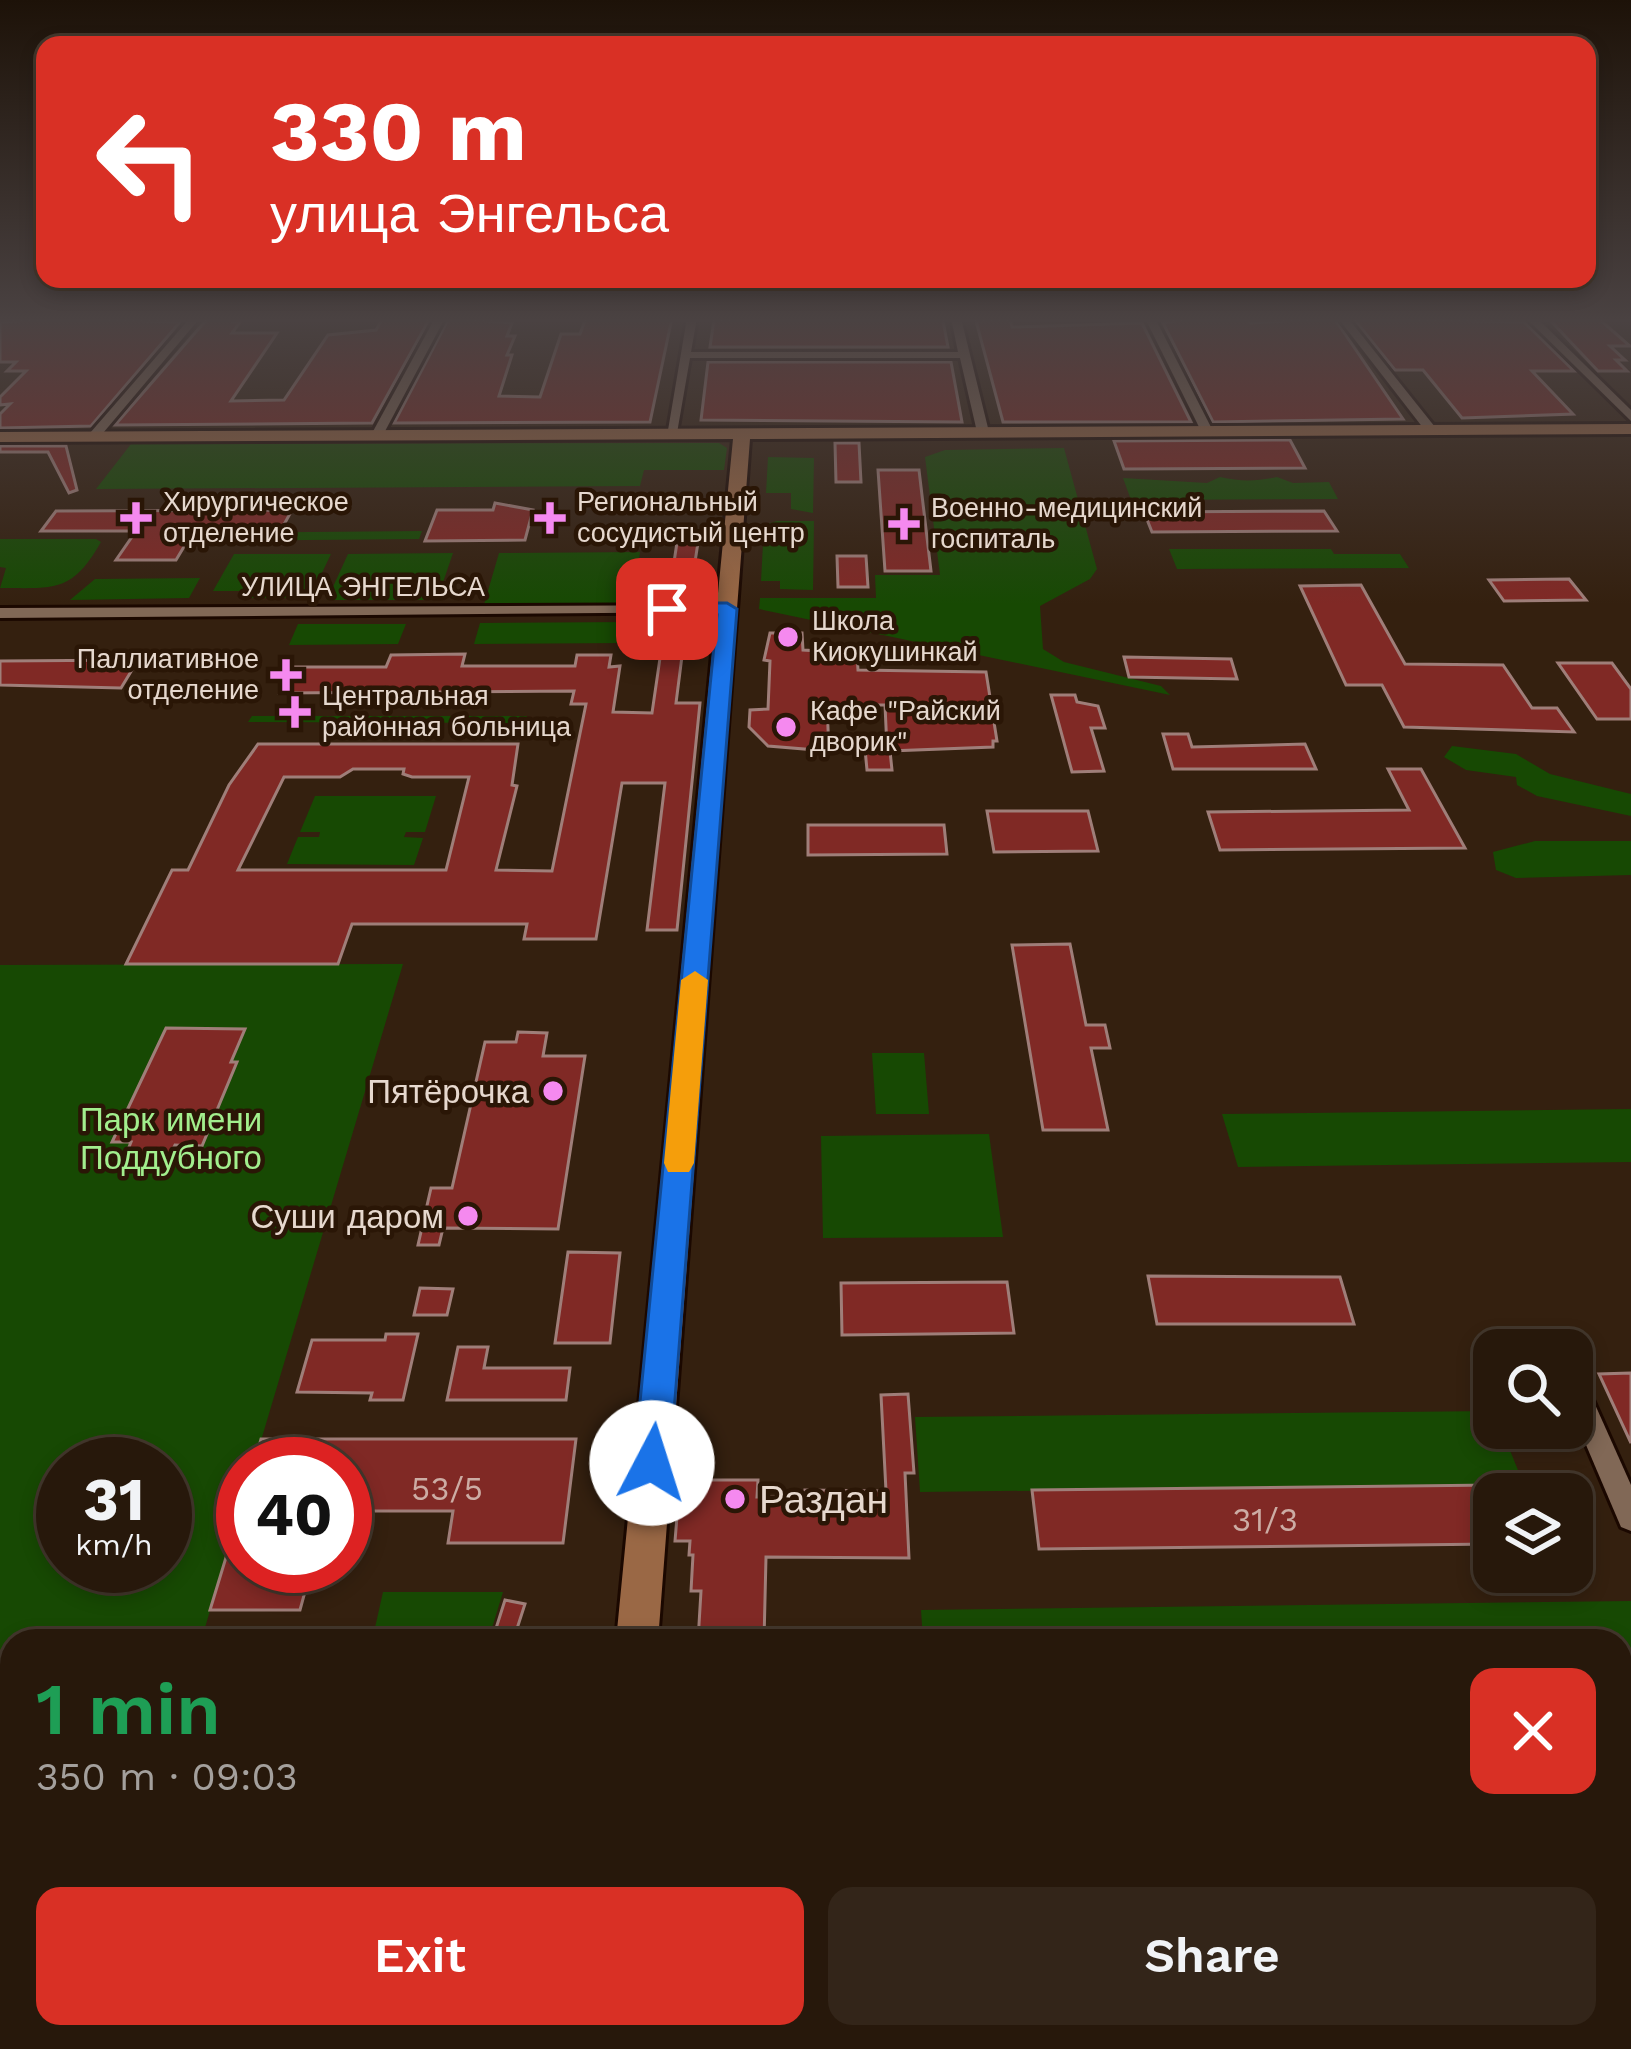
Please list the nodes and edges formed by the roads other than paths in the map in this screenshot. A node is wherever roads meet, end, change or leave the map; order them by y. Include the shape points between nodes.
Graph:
1 (113, 414) edge
2 (389, 414) edge
3 (675, 414) edge
4 (979, 414) edge
5 (1199, 414) edge
6 (1419, 414) edge
7 (1631, 429) edge
8 (1432, 430) junction
9 (1208, 431) junction
10 (983, 432) junction
11 (742, 433) junction
12 (671, 434) junction
13 (377, 435) junction
14 (0, 436) edge
15 (94, 436) junction
16 (727, 609) junction
17 (0, 613) edge
18 (1593, 1430) edge
19 (1631, 1517) edge
20 (638, 1629) edge

1 - 15 street
2 - 13 street
3 - 12 street
4 - 10 street
5 - 9 street
6 - 8 street
7 - 8 street
8 - 9 street
9 - 10 street
10 - 11 street
11 - 12 street
11 - 16 street
12 - 13 street
13 - 15 street
14 - 15 street
16 - 17 street, УЛИЦА ЭНГЕЛЬСА
16 - 20 street
18 - 19 street

